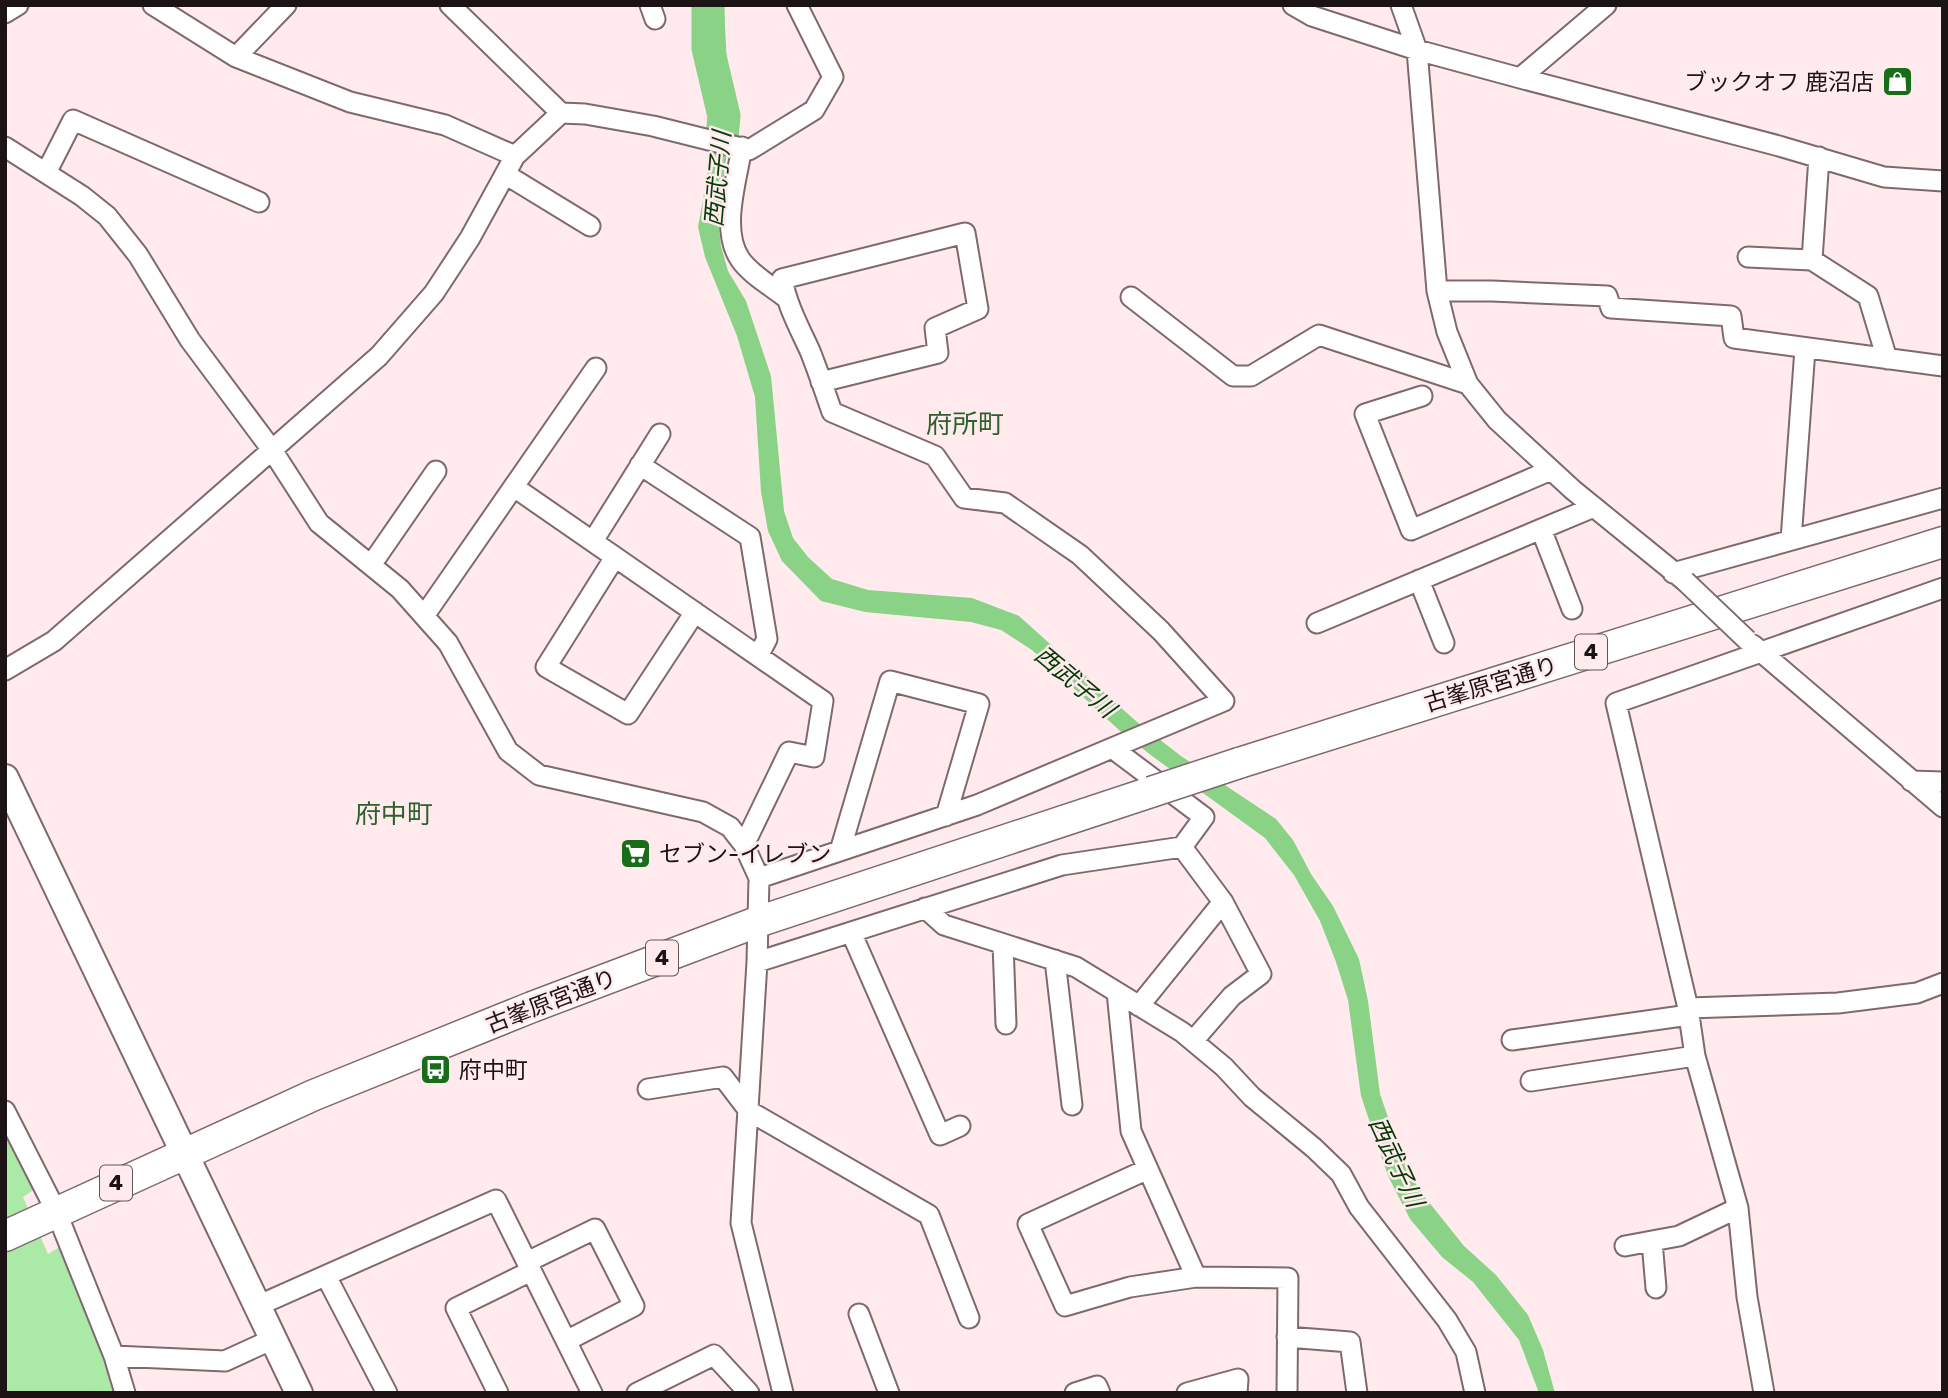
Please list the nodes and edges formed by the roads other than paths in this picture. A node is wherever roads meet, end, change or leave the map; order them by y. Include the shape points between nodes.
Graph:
1 (18, 5) edge
2 (153, 5) edge
3 (286, 5) edge
4 (450, 5) edge
5 (797, 5) edge
6 (1293, 5) edge
7 (1401, 5) edge
8 (1600, 8) edge
9 (5, 13) edge
10 (1417, 50) junction
11 (236, 57) junction
12 (1520, 78) junction
13 (561, 113) junction
14 (5, 147) edge
15 (742, 147) junction
16 (515, 156) junction
17 (1819, 157) junction
18 (46, 173) junction
19 (505, 174) junction
20 (1943, 181) edge
21 (259, 202) dead end
22 (590, 226) dead end
23 (1748, 257) dead end
24 (1812, 260) junction
25 (1437, 291) junction
26 (785, 297) junction
27 (1131, 297) dead end
28 (1805, 349) junction
29 (1887, 359) junction
30 (1943, 366) edge
31 (596, 368) dead end
32 (821, 382) junction
33 (1468, 384) junction
34 (1422, 396) dead end
35 (660, 434) dead end
36 (272, 450) junction
37 (640, 465) junction
38 (1550, 470) junction
39 (436, 471) dead end
40 (514, 487) junction
41 (1943, 498) edge
42 (1594, 507) junction
43 (1541, 529) junction
44 (1791, 540) junction
45 (593, 541) junction
46 (1943, 542) edge
47 (615, 556) junction
48 (371, 565) junction
49 (1679, 577) junction
50 (1419, 580) junction
51 (1943, 588) edge
52 (1572, 608) dead end
53 (695, 612) junction
54 (424, 616) junction
55 (1317, 624) dead end
56 (1444, 643) dead end
57 (1754, 646) junction
58 (758, 656) junction
59 (5, 670) edge
60 (1112, 748) junction
61 (5, 778) edge
62 (1912, 780) junction
63 (1943, 782) edge
64 (1943, 807) edge
65 (946, 816) junction
66 (744, 845) junction
67 (1182, 847) junction
68 (840, 851) junction
69 (759, 878) junction
70 (1223, 902) junction
71 (925, 908) junction
72 (757, 922) junction
73 (850, 932) junction
74 (1003, 944) junction
75 (1055, 960) junction
76 (757, 962) junction
77 (1943, 983) edge
78 (1117, 992) junction
79 (1139, 1006) junction
80 (1688, 1012) junction
81 (1006, 1024) dead end
82 (1512, 1040) dead end
83 (1193, 1041) junction
84 (1695, 1056) junction
85 (1531, 1081) dead end
86 (648, 1089) dead end
87 (1072, 1105) dead end
88 (5, 1111) edge
89 (749, 1111) junction
90 (960, 1126) dead end
91 (185, 1152) junction
92 (1148, 1169) junction
93 (1738, 1208) junction
94 (52, 1213) junction
95 (5, 1236) edge
96 (1652, 1241) junction
97 (1625, 1247) dead end
98 (529, 1267) junction
99 (326, 1276) junction
100 (1196, 1277) junction
101 (1656, 1288) dead end
102 (257, 1306) junction
103 (859, 1314) dead end
104 (969, 1318) dead end
105 (1287, 1337) junction
106 (273, 1339) junction
107 (566, 1341) junction
108 (114, 1356) junction
109 (125, 1393) edge
110 (299, 1393) edge
111 (387, 1393) edge
112 (498, 1393) edge
113 (592, 1393) edge
114 (637, 1393) edge
115 (749, 1393) edge
116 (783, 1393) edge
117 (889, 1393) edge
118 (1075, 1393) edge
119 (1100, 1393) edge
120 (1187, 1393) edge
121 (1237, 1393) edge
122 (1287, 1393) edge
123 (1357, 1393) edge
124 (1475, 1393) edge
125 (1765, 1393) edge

1 - 9 street
2 - 11 street
3 - 11 street
4 - 13 street
5 - 15 street via 834,77 814,110 749,150
6 - 10 street via 1312,16
7 - 10 street
8 - 12 street
10 - 12 street
10 - 25 street
11 - 16 street via 350,102 444,124
12 - 17 street
13 - 15 street via 653,126
13 - 16 street
14 - 18 street
15 - 26 street via 729,224 735,250 741,261
16 - 19 street
17 - 20 street via 1884,177
17 - 24 street
18 - 21 street via 73,120
18 - 36 street via 107,216 138,255 190,340
19 - 22 street
19 - 36 street via 434,293 379,356
23 - 24 street
24 - 29 street via 1868,296
25 - 28 street via 1607,296 1611,308 1731,316 1734,338
25 - 33 street
26 - 32 street
26 - 32 street via 782,279 965,233 978,309 935,328 938,353
27 - 33 street via 1233,376 1251,376 1319,335
28 - 29 street
28 - 44 street
29 - 30 street
31 - 40 street
32 - 60 street via 832,412 936,456 964,498 1004,503 1080,555 1161,631 1224,701
33 - 38 street via 1497,420
34 - 38 street via 1365,414 1411,530
35 - 37 street
36 - 48 street via 319,523
36 - 59 street via 54,641
37 - 45 street
37 - 58 street via 750,537 767,639
38 - 42 street
39 - 48 street
40 - 45 street
40 - 54 street
41 - 44 street
42 - 43 street
42 - 49 street
43 - 50 street
43 - 52 street
44 - 49 street
45 - 47 street
46 - 72 main road, 古峯原宮通り / 4, bridge via 1239,763
47 - 53 street
47 - 53 street via 546,667 628,713
48 - 54 street
49 - 57 street, bridge
50 - 55 street
50 - 56 street
51 - 57 street
53 - 58 street
54 - 66 street via 448,643 508,751 540,775 703,812 730,827
57 - 62 street
57 - 80 street via 1616,703
58 - 66 street via 823,701 814,757 789,752
60 - 65 street
60 - 67 street via 1203,817
61 - 91 street
62 - 63 street
62 - 64 street
65 - 68 street
65 - 68 street via 979,704 890,681
66 - 69 street
67 - 70 street
67 - 71 street via 1062,865
68 - 69 street
69 - 72 street
70 - 79 street
70 - 83 street via 1261,975 1232,996
71 - 73 street
71 - 74 street via 944,925
72 - 76 street
72 - 91 main road, 古峯原宮通り / 4 via 440,1044
73 - 76 street
73 - 90 street via 940,1135
74 - 75 street
74 - 81 street
75 - 78 street
75 - 87 street
76 - 89 street
77 - 80 street via 1917,993 1838,1003
78 - 79 street
78 - 92 street via 1131,1131
79 - 83 street
80 - 82 street
80 - 84 street
83 - 124 street via 1341,1174 1359,1207 1447,1320 1466,1352
84 - 85 street
84 - 93 street
86 - 89 street via 723,1077
88 - 94 street
89 - 104 street via 929,1215
89 - 116 street via 741,1223
91 - 94 main road, 古峯原宮通り / 4
91 - 102 street
92 - 100 street
92 - 100 street via 1028,1224 1038,1248 1065,1306 1130,1287
93 - 96 street via 1679,1236
93 - 125 street via 1747,1297
94 - 95 main road, 古峯原宮通り / 4
94 - 108 street
96 - 97 street
96 - 101 street
98 - 99 street via 496,1200
98 - 107 street
98 - 107 street via 595,1229 634,1306
98 - 112 street via 456,1308
99 - 102 street
99 - 111 street
100 - 105 street via 1287,1279
102 - 106 street
103 - 117 street
105 - 122 street
105 - 123 street via 1350,1342
106 - 108 street via 225,1361
106 - 110 street
107 - 113 street
108 - 109 street
114 - 115 street via 714,1355
118 - 119 street via 1097,1386
120 - 121 street via 1238,1379

